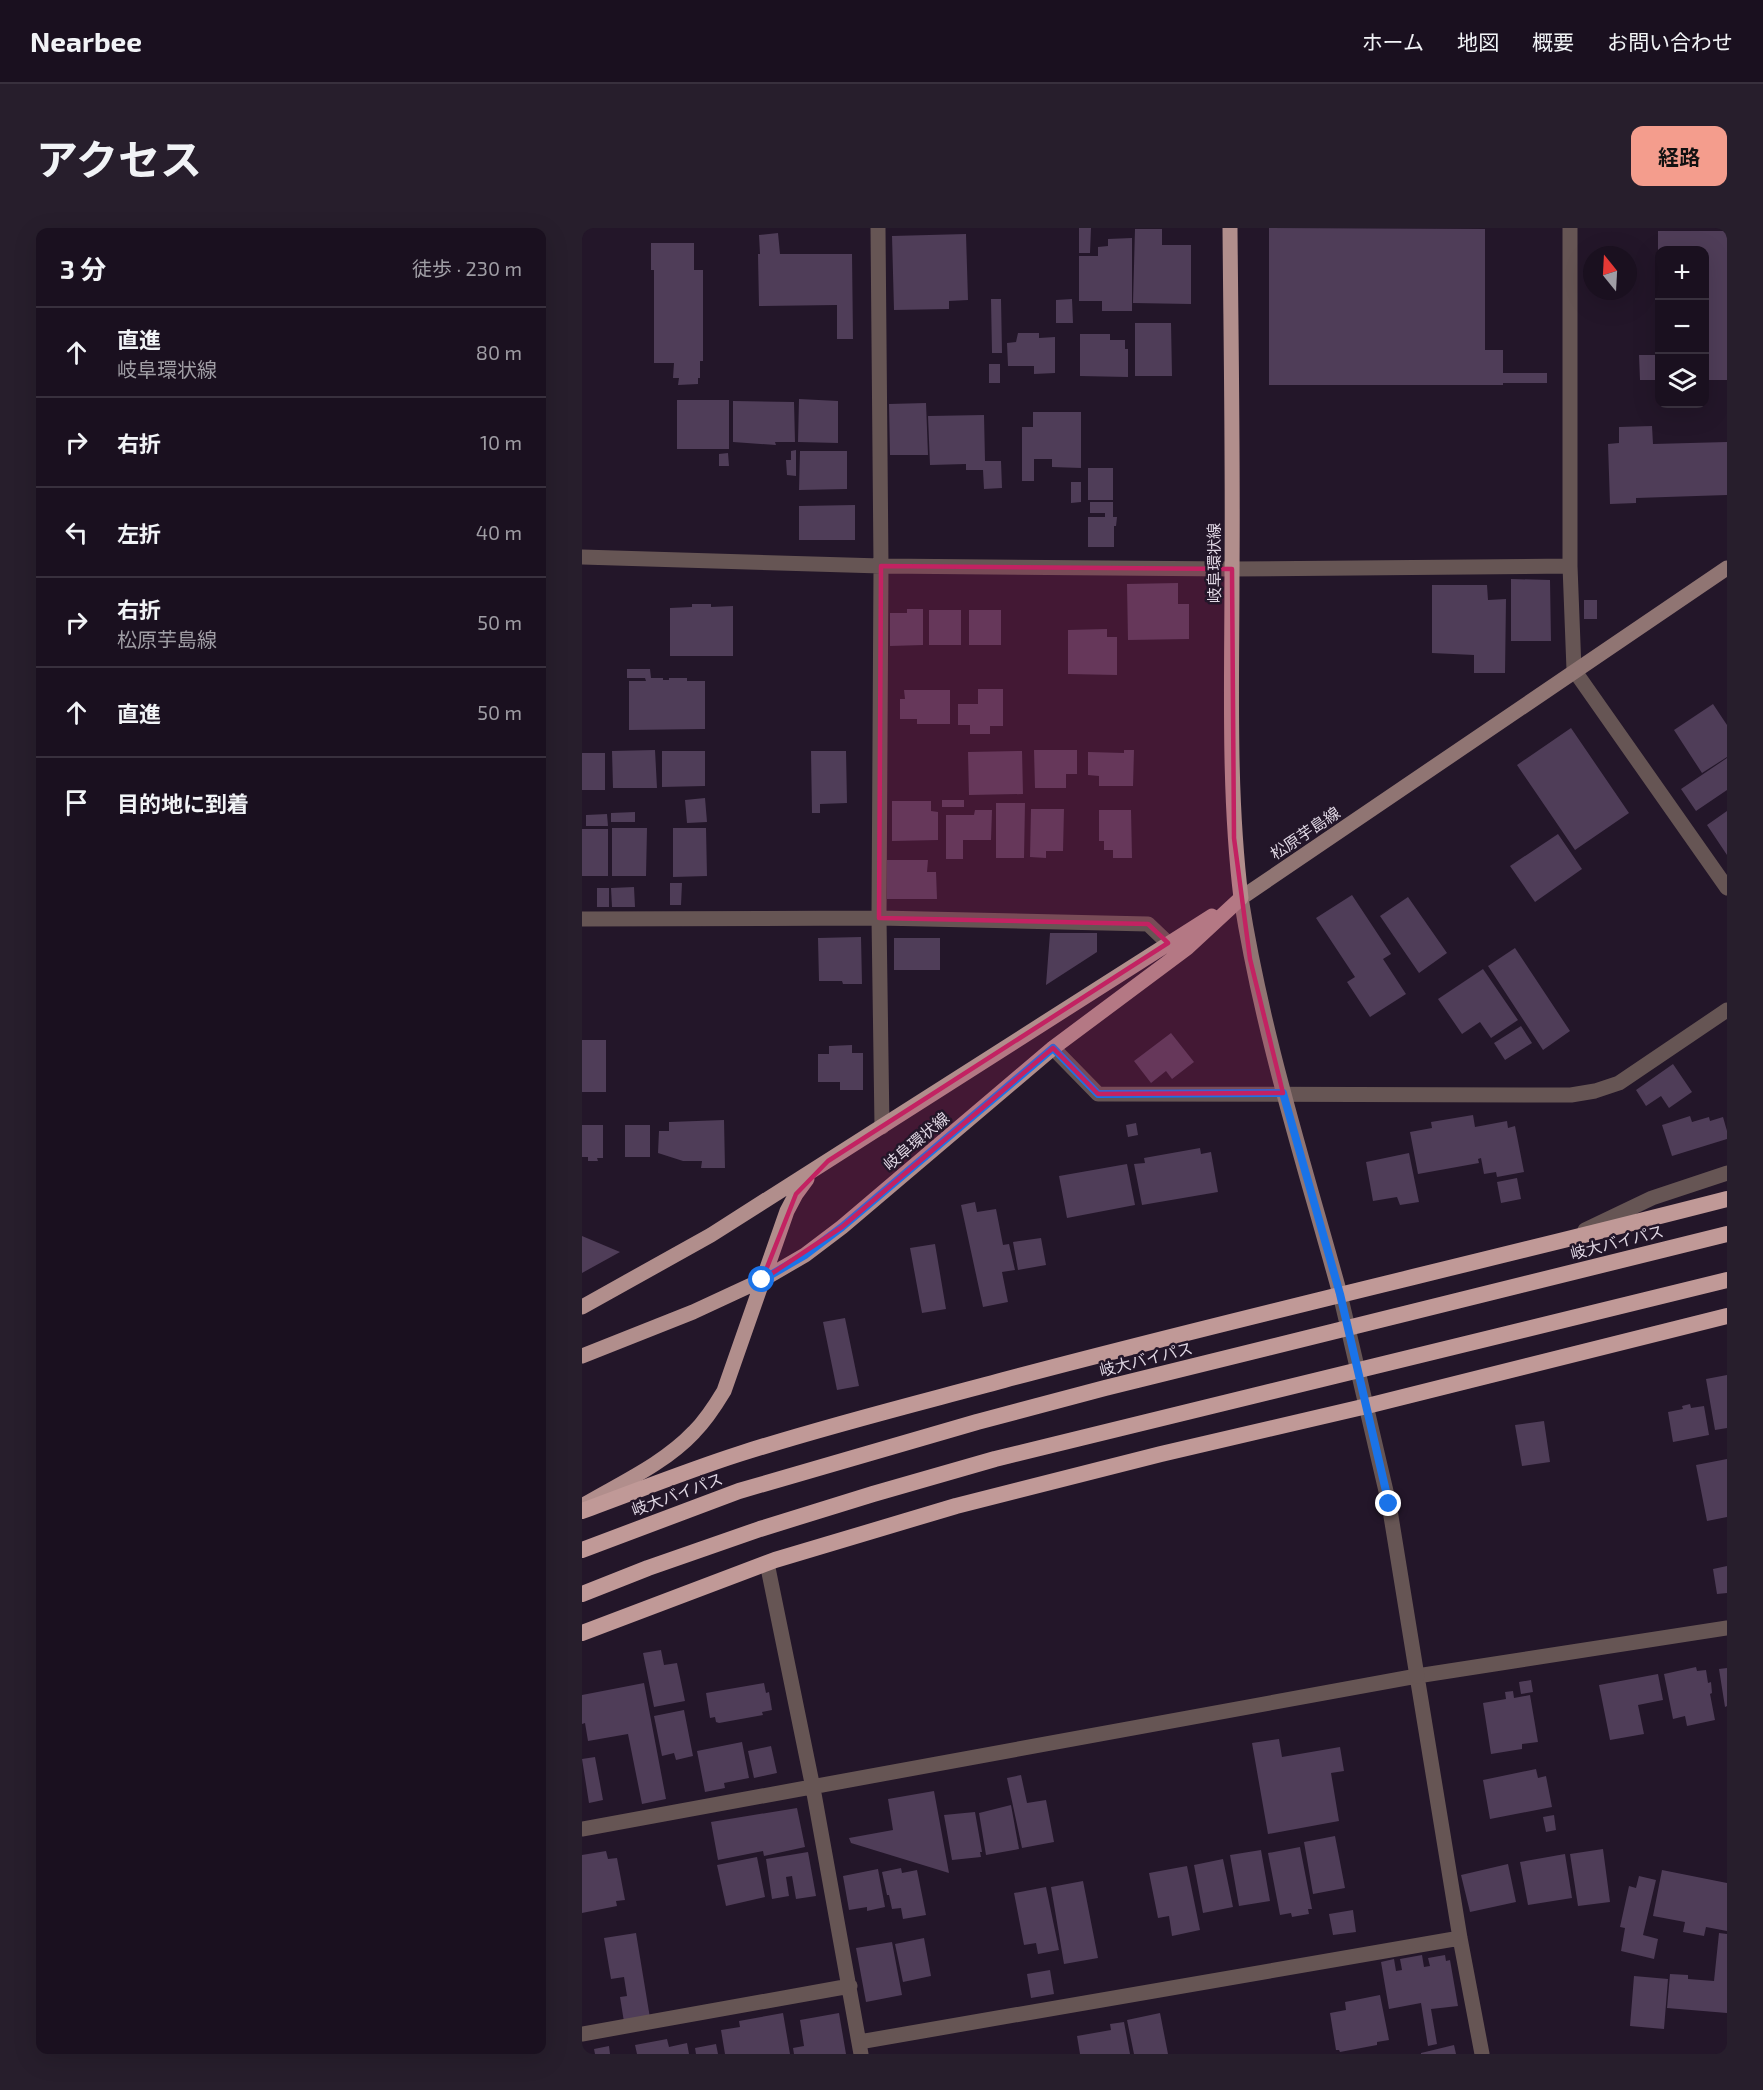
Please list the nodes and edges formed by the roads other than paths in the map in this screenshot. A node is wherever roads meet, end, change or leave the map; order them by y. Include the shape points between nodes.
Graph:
1 (878, 228) edge
2 (1230, 228) edge
3 (1570, 228) edge
4 (582, 556) edge
5 (881, 566) junction
6 (1570, 566) junction
7 (1727, 568) edge
8 (1232, 569) junction
9 (1574, 670) junction
10 (1727, 888) edge
11 (1240, 898) junction
12 (879, 918) junction
13 (582, 919) edge
14 (1168, 943) junction
15 (1727, 1010) edge
16 (1053, 1048) junction
17 (1283, 1093) junction
18 (882, 1127) junction
19 (828, 1161) junction
20 (1727, 1173) edge
21 (1727, 1199) edge
22 (1727, 1234) edge
23 (1561, 1242) junction
24 (762, 1280) junction
25 (1727, 1280) edge
26 (1340, 1294) junction
27 (582, 1307) edge
28 (1727, 1316) edge
29 (582, 1356) edge
30 (1367, 1406) junction
31 (582, 1508) edge
32 (582, 1550) edge
33 (767, 1563) junction
34 (582, 1594) edge
35 (1727, 1628) edge
36 (582, 1633) edge
37 (1417, 1676) junction
38 (813, 1788) junction
39 (582, 1829) edge
40 (1460, 1938) junction
41 (850, 1986) junction
42 (582, 2034) edge
43 (860, 2048) edge
44 (1482, 2054) edge

1 - 5 street
2 - 8 main road, 岐阜環状線
3 - 6 street
4 - 5 street
5 - 8 street
5 - 12 street
6 - 8 street
6 - 9 street
7 - 9 main road, 松原芋島線
8 - 11 main road, 岐阜環状線 via 1231,776
9 - 10 street
9 - 11 main road, 松原芋島線
11 - 14 main road, 岐阜環状線
11 - 16 main road, 岐阜環状線 via 1187,948
11 - 17 main road via 1250,959
12 - 13 street
12 - 14 street via 1148,924
12 - 18 street
14 - 18 main road, 岐阜環状線
15 - 17 street via 1619,1083 1595,1091 1572,1095
16 - 17 street via 1098,1094
16 - 24 main road, 岐阜環状線 via 842,1227
17 - 26 main road
18 - 19 main road, 岐阜環状線
19 - 24 main road via 796,1194
19 - 27 main road, 岐阜環状線 via 711,1235
20 - 23 street via 1652,1198
21 - 23 highway
22 - 32 highway, 岐大バイパス via 977,1422 739,1491
23 - 26 highway
24 - 29 main road, 岐阜環状線
24 - 31 main road via 724,1391 707,1418 665,1457
25 - 34 highway via 995,1459 760,1529
26 - 30 street
26 - 31 highway via 1072,1362 739,1454
28 - 30 highway
30 - 33 highway via 967,1503
30 - 37 street via 1389,1504
33 - 36 highway
33 - 38 street
35 - 37 street
37 - 38 street
37 - 40 street
38 - 39 street
38 - 41 street
40 - 43 street
40 - 44 street
41 - 42 street
41 - 43 street

